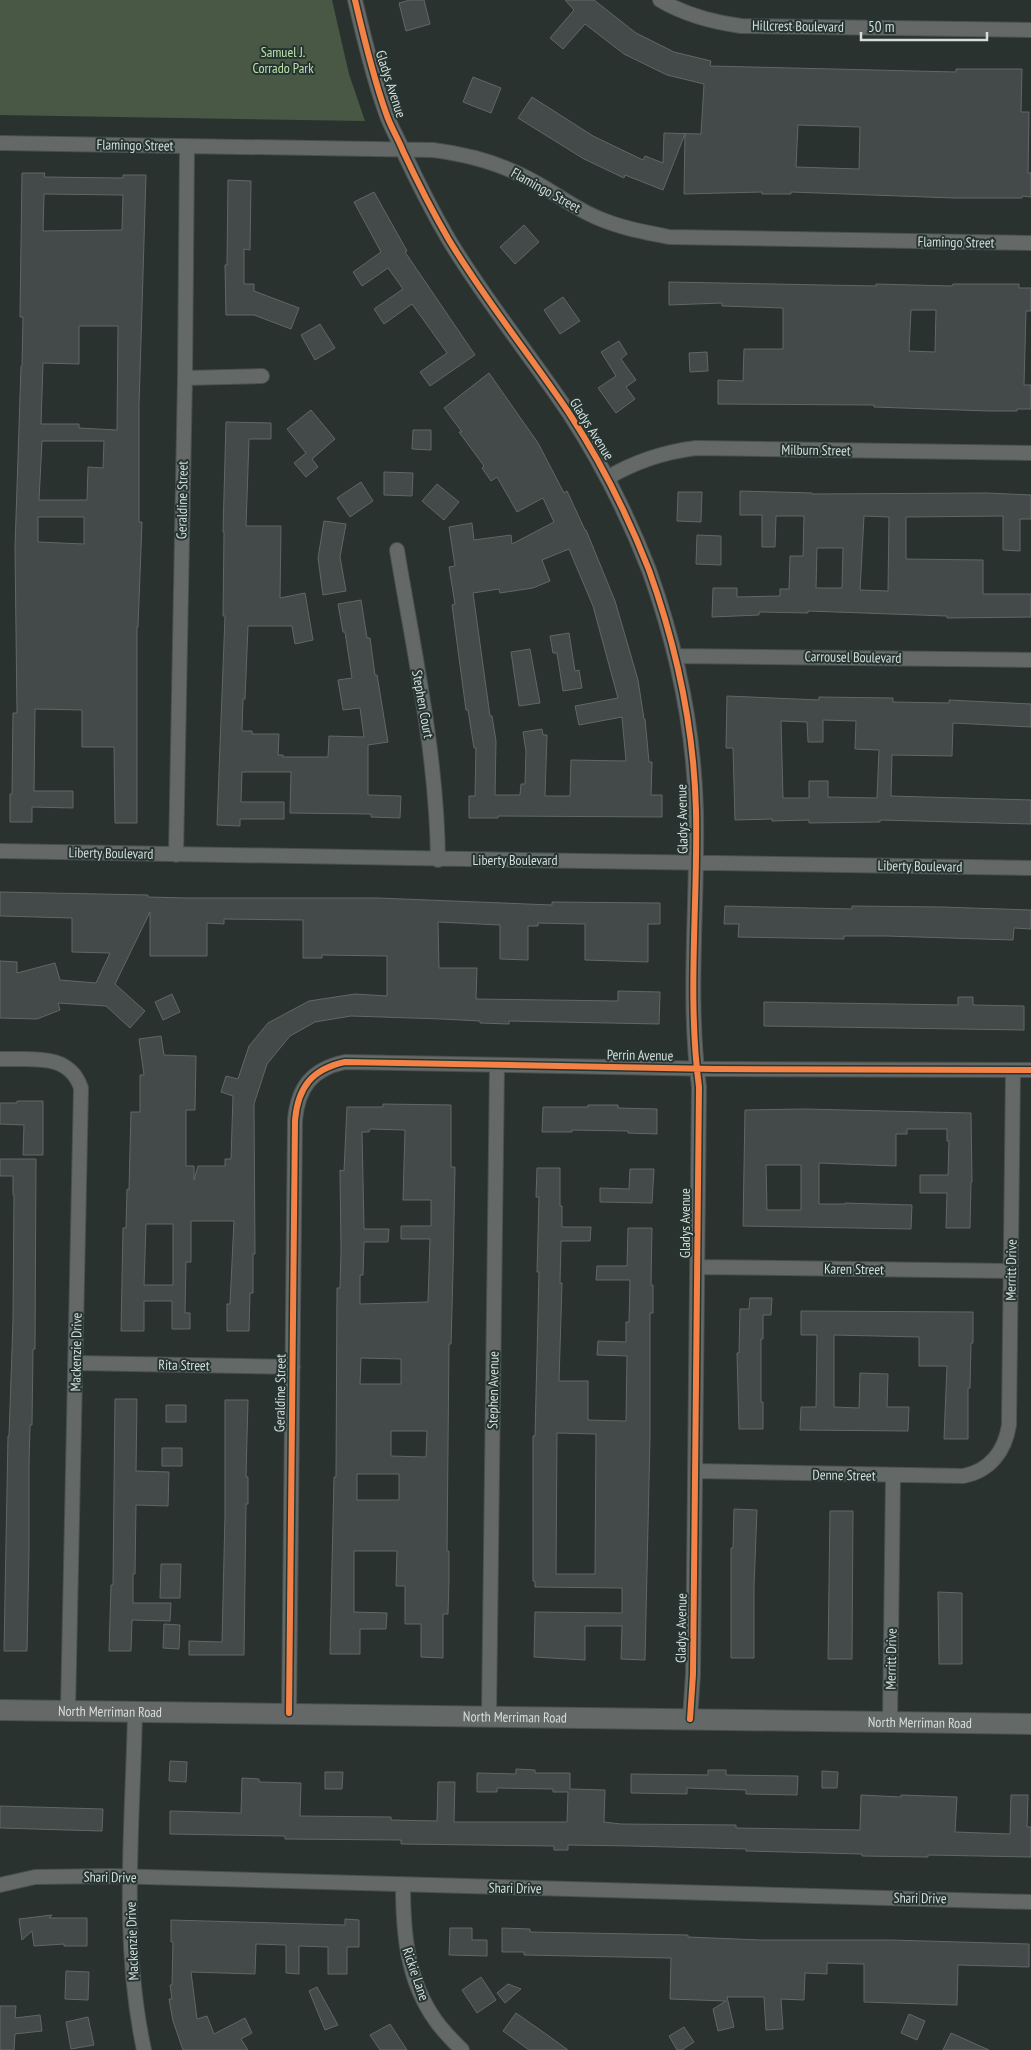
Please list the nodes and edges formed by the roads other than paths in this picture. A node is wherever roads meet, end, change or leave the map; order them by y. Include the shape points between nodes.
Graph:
1 (355, 0) edge
2 (660, 0) edge
3 (1031, 30) edge
4 (0, 143) edge
5 (187, 146) junction
6 (403, 149) junction
7 (1031, 243) edge
8 (262, 376) dead end
9 (185, 378) junction
10 (1031, 453) edge
11 (607, 478) junction
12 (397, 550) dead end
13 (675, 656) junction
14 (1031, 660) edge
15 (0, 851) edge
16 (176, 855) junction
17 (438, 860) junction
18 (696, 862) junction
19 (1031, 868) edge
20 (0, 1059) edge
21 (497, 1065) junction
22 (696, 1068) junction
23 (1014, 1070) junction
24 (1031, 1070) edge
25 (312, 1078) joint
26 (697, 1267) junction
27 (1011, 1271) junction
28 (76, 1363) junction
29 (293, 1367) junction
30 (990, 1464) joint
31 (695, 1471) junction
32 (893, 1476) junction
33 (0, 1710) edge
34 (68, 1710) junction
35 (135, 1711) junction
36 (289, 1713) junction
37 (489, 1716) junction
38 (690, 1719) junction
39 (890, 1722) junction
40 (1031, 1724) edge
41 (131, 1877) junction
42 (0, 1885) edge
43 (403, 1885) junction
44 (1031, 1902) edge
45 (144, 2050) edge
46 (462, 2050) edge

1 - 6 street, Gladys Avenue via 386,114
2 - 3 street, Hillcrest Boulevard via 703,19 741,26
4 - 5 street, Flamingo Street
5 - 6 street, Flamingo Street
5 - 9 street, Geraldine Street
6 - 7 street, Flamingo Street via 453,152 492,162 522,175 598,218 633,230 669,236
6 - 11 street, Gladys Avenue via 449,240 569,413
8 - 9 street
9 - 16 street, Geraldine Street
10 - 11 street, Milburn Street via 696,448 650,456
11 - 13 street, Gladys Avenue via 648,569
12 - 17 street, Stephen Court via 434,769
13 - 14 street, Carrousel Boulevard
13 - 18 street, Gladys Avenue via 692,752
15 - 16 street, Liberty Boulevard
16 - 17 street, Liberty Boulevard
17 - 18 street, Liberty Boulevard
18 - 19 street, Liberty Boulevard
18 - 22 street, Gladys Avenue via 693,1046
20 - 28 street, Mackenzie Drive via 54,1061 70,1069 81,1088
21 - 22 street, Perrin Avenue
21 - 25 street, Perrin Avenue via 345,1062 323,1069
21 - 37 street, Stephen Avenue
22 - 23 street, Perrin Avenue
22 - 26 street, Gladys Avenue
23 - 24 street, Perrin Avenue
23 - 27 street, Merritt Drive
25 - 29 street, Geraldine Street via 298,1099 296,1115
26 - 27 street, Karen Street
26 - 31 street, Gladys Avenue
27 - 30 street, Merritt Drive via 1010,1425 1002,1450
28 - 29 street, Rita Street
28 - 34 street, Mackenzie Drive
29 - 36 street, Geraldine Street
30 - 32 street, Denne Street via 963,1476
31 - 32 street, Denne Street
31 - 38 street, Gladys Avenue
32 - 39 street, Merritt Drive
33 - 34 main road, North Merriman Road
34 - 35 main road, North Merriman Road
35 - 36 main road, North Merriman Road
35 - 41 street, Mackenzie Drive
36 - 37 main road, North Merriman Road
37 - 38 main road, North Merriman Road
38 - 39 main road, North Merriman Road
39 - 40 main road, North Merriman Road
41 - 42 street, Shari Drive via 35,1877
41 - 43 street, Shari Drive
41 - 45 street, Mackenzie Drive via 132,1985
43 - 44 street, Shari Drive
43 - 46 street, Rickie Lane via 404,1935 412,1971 436,2022

